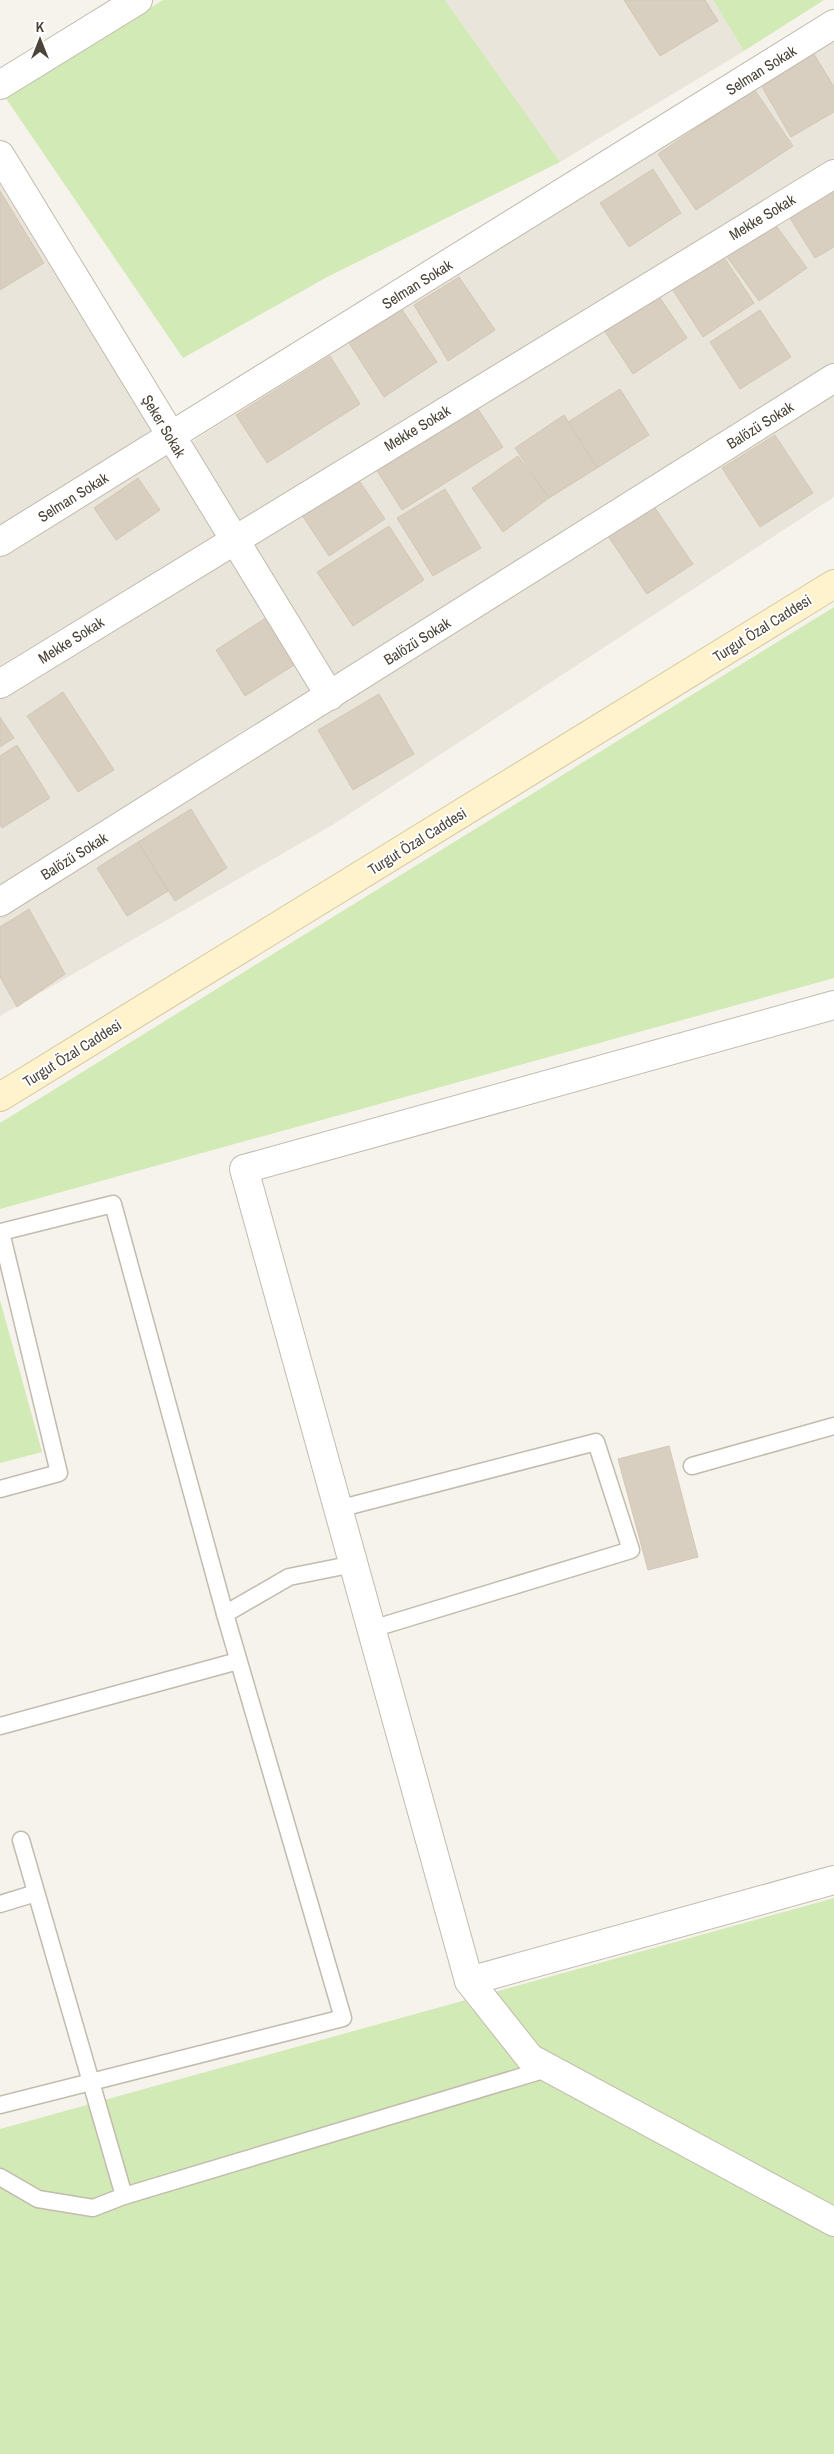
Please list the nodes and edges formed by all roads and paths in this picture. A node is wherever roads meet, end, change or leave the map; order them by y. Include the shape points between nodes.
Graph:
1 (138, 0) edge
2 (834, 24) edge
3 (0, 85) edge
4 (0, 155) edge
5 (834, 174) edge
6 (834, 378) edge
7 (171, 437) junction
8 (233, 540) junction
9 (0, 542) edge
10 (834, 584) edge
11 (0, 684) edge
12 (330, 696) junction
13 (0, 902) edge
14 (834, 1005) edge
15 (0, 1097) edge
16 (834, 1426) edge
17 (692, 1466) dead end
18 (0, 1489) edge
19 (338, 1509) junction
20 (354, 1564) junction
21 (225, 1614) junction
22 (372, 1629) junction
23 (238, 1661) junction
24 (0, 1726) edge
25 (21, 1840) dead end
26 (834, 1880) edge
27 (36, 1893) junction
28 (0, 1904) edge
29 (469, 1981) junction
30 (550, 2068) junction
31 (91, 2082) junction
32 (0, 2105) edge
33 (0, 2177) edge
34 (124, 2196) junction
35 (834, 2222) edge

1 - 3 street
2 - 7 street, Selman Sokak
4 - 7 street, Şeker Sokak
5 - 8 street, Mekke Sokak
6 - 12 street, Balözü Sokak
7 - 8 street, Şeker Sokak
7 - 9 street, Selman Sokak
8 - 11 street, Mekke Sokak
8 - 12 street, Şeker Sokak
10 - 15 street, Turgut Özal Caddesi
12 - 13 street, Balözü Sokak
14 - 19 street via 244,1169
16 - 17 lane
18 - 21 lane via 59,1473 0,1232 113,1204
19 - 20 street
19 - 22 lane via 596,1442 631,1550
20 - 21 lane via 289,1577
20 - 22 street
21 - 23 lane
22 - 29 street
23 - 24 lane
23 - 31 lane via 343,2018
25 - 27 lane
26 - 29 street
27 - 28 lane
27 - 31 lane
29 - 30 street via 530,2058
30 - 34 lane
30 - 35 street
31 - 32 lane
31 - 34 lane
33 - 34 lane via 38,2199 93,2208

